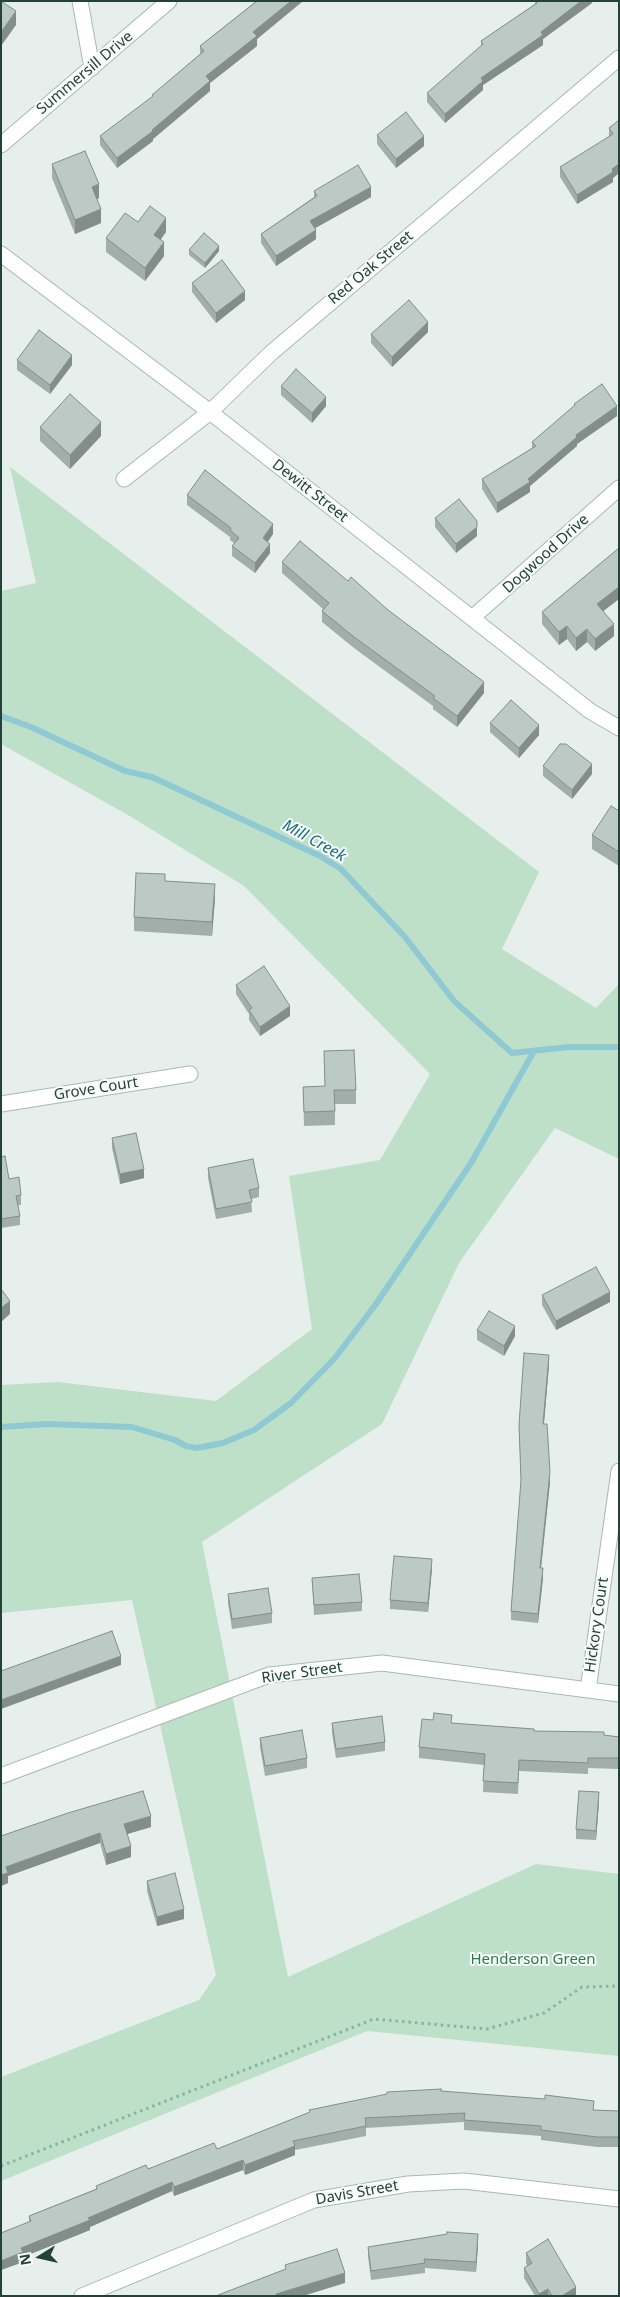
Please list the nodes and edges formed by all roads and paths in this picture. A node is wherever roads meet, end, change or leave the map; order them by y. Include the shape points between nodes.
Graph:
1 (80, 1) edge
2 (169, 1) edge
3 (619, 58) edge
4 (92, 68) junction
5 (1, 145) edge
6 (1, 254) edge
7 (210, 412) junction
8 (124, 479) dead end
9 (619, 488) edge
10 (472, 618) junction
11 (619, 728) edge
12 (190, 1074) dead end
13 (1, 1104) edge
14 (619, 1471) edge
15 (588, 1690) junction
16 (619, 1694) edge
17 (1, 1776) edge
18 (619, 1986) edge
19 (1, 2166) edge
20 (619, 2200) edge
21 (82, 2296) edge

1 - 4 street
2 - 4 street, Summersill Drive
3 - 7 street, Red Oak Street via 271,353
4 - 5 street, Summersill Drive
6 - 7 street, Dewitt Street
7 - 8 street, Red Oak Street
7 - 10 street, Dewitt Street
9 - 10 street, Dogwood Drive
10 - 11 street, Dewitt Street via 590,711
12 - 13 street, Grove Court
14 - 15 street, Hickory Court
15 - 16 street, River Street
15 - 17 street, River Street via 382,1663 269,1675
18 - 19 path via 582,1987 544,2013 487,2029 374,2019
20 - 21 street, Davis Street via 464,2181 408,2184 314,2200

